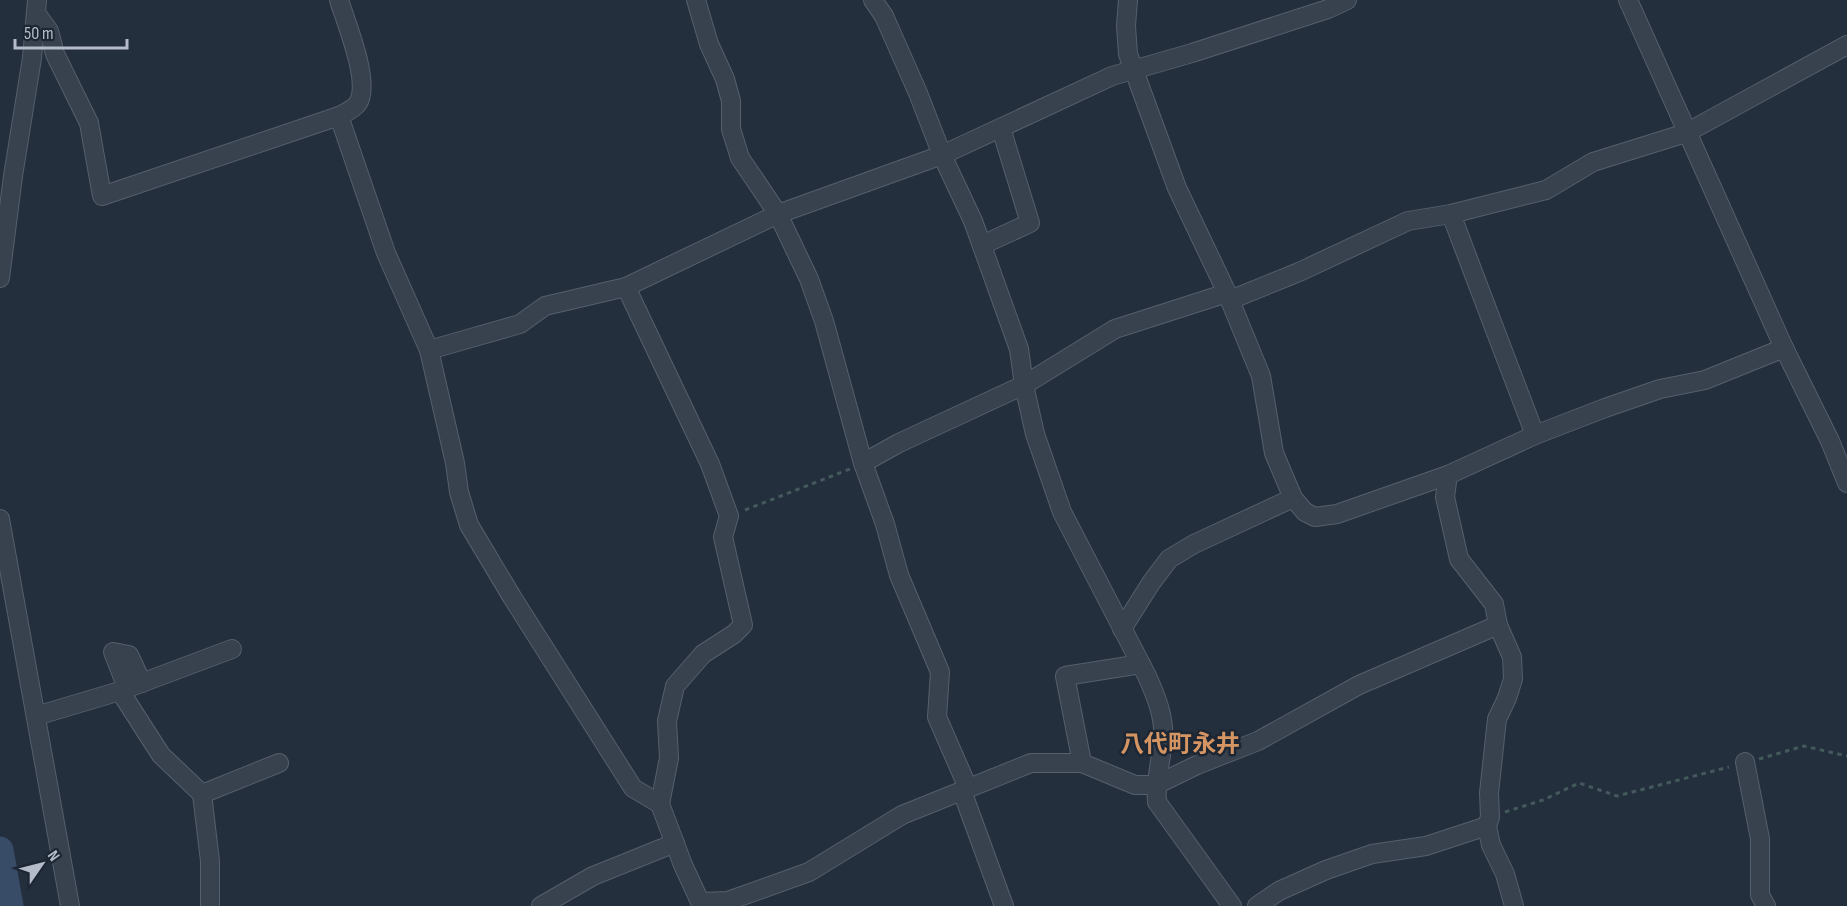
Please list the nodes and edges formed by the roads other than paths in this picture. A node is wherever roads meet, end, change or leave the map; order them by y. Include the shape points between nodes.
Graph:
1 (339, 0) edge
2 (696, 0) edge
3 (873, 0) edge
4 (1128, 0) edge
5 (1347, 0) edge
6 (1628, 0) edge
7 (37, 7) edge
8 (1847, 45) edge
9 (1134, 68) junction
10 (339, 116) junction
11 (1001, 128) junction
12 (1686, 133) junction
13 (942, 155) junction
14 (778, 214) junction
15 (1451, 214) junction
16 (982, 245) junction
17 (0, 278) edge
18 (626, 287) junction
19 (1229, 297) junction
20 (1784, 348) junction
21 (429, 350) junction
22 (1024, 385) junction
23 (1535, 435) junction
24 (863, 463) junction
25 (1448, 474) junction
26 (1847, 483) edge
27 (1293, 498) junction
28 (0, 519) edge
29 (1498, 625) junction
30 (1122, 629) junction
31 (232, 650) dead end
32 (1140, 664) junction
33 (130, 687) junction
34 (36, 716) junction
35 (1745, 762) road end
36 (279, 763) dead end
37 (1082, 763) junction
38 (1156, 785) junction
39 (965, 789) junction
40 (202, 794) junction
41 (660, 804) junction
42 (1488, 821) junction
43 (675, 843) junction
44 (702, 904) edge
45 (70, 906) edge
46 (210, 906) edge
47 (541, 906) edge
48 (1004, 906) edge
49 (1232, 906) edge
50 (1257, 906) edge
51 (1514, 906) edge
52 (1766, 906) edge

1 - 10 street via 359,61 361,95 357,105
2 - 14 street via 725,79 731,101 731,129 740,158
3 - 13 street via 884,16
4 - 9 street via 1128,54
5 - 9 street via 1192,53
6 - 12 street
7 - 10 street via 88,123 102,196
7 - 17 street
8 - 12 street
9 - 11 street
9 - 19 street via 1177,188
10 - 21 street via 386,253
11 - 13 street
11 - 16 street via 1030,223
12 - 15 street via 1593,162 1545,190
12 - 20 street
13 - 14 street
13 - 16 street
14 - 18 street
14 - 24 street via 824,321
15 - 19 street via 1408,221 1299,272
15 - 23 street
16 - 22 street via 1019,349
18 - 21 street via 545,306 520,324
18 - 41 street via 710,464 729,516 723,537 743,625 703,654 675,686 667,721 669,758
19 - 22 street via 1115,329
19 - 27 street via 1261,376 1274,453
20 - 23 street via 1705,380 1660,389
20 - 26 street
21 - 41 street via 469,525 633,788
22 - 24 street
22 - 30 street via 1035,434 1062,512
23 - 25 street
24 - 39 street via 899,575 940,672 937,717
25 - 27 street via 1337,514 1316,517 1305,512
25 - 29 street via 1445,497 1459,559 1494,604
27 - 30 street via 1169,559
28 - 34 street
29 - 38 street via 1359,685 1258,741
29 - 42 street via 1512,657 1513,679 1497,718
30 - 32 street
31 - 33 street
32 - 37 street via 1065,676
32 - 38 street via 1159,702 1163,738
33 - 34 street
33 - 40 street via 161,755
34 - 45 street
35 - 52 street via 1760,839 1760,895
36 - 40 street
37 - 38 street via 1135,785
37 - 39 street via 1031,763
38 - 49 street via 1157,802
39 - 44 street via 902,815 809,872 728,901
39 - 48 street
40 - 46 street via 210,861
41 - 43 street
42 - 50 street via 1426,846 1372,854 1326,870 1279,891
42 - 51 street via 1491,845
43 - 44 street
43 - 47 street via 593,876

